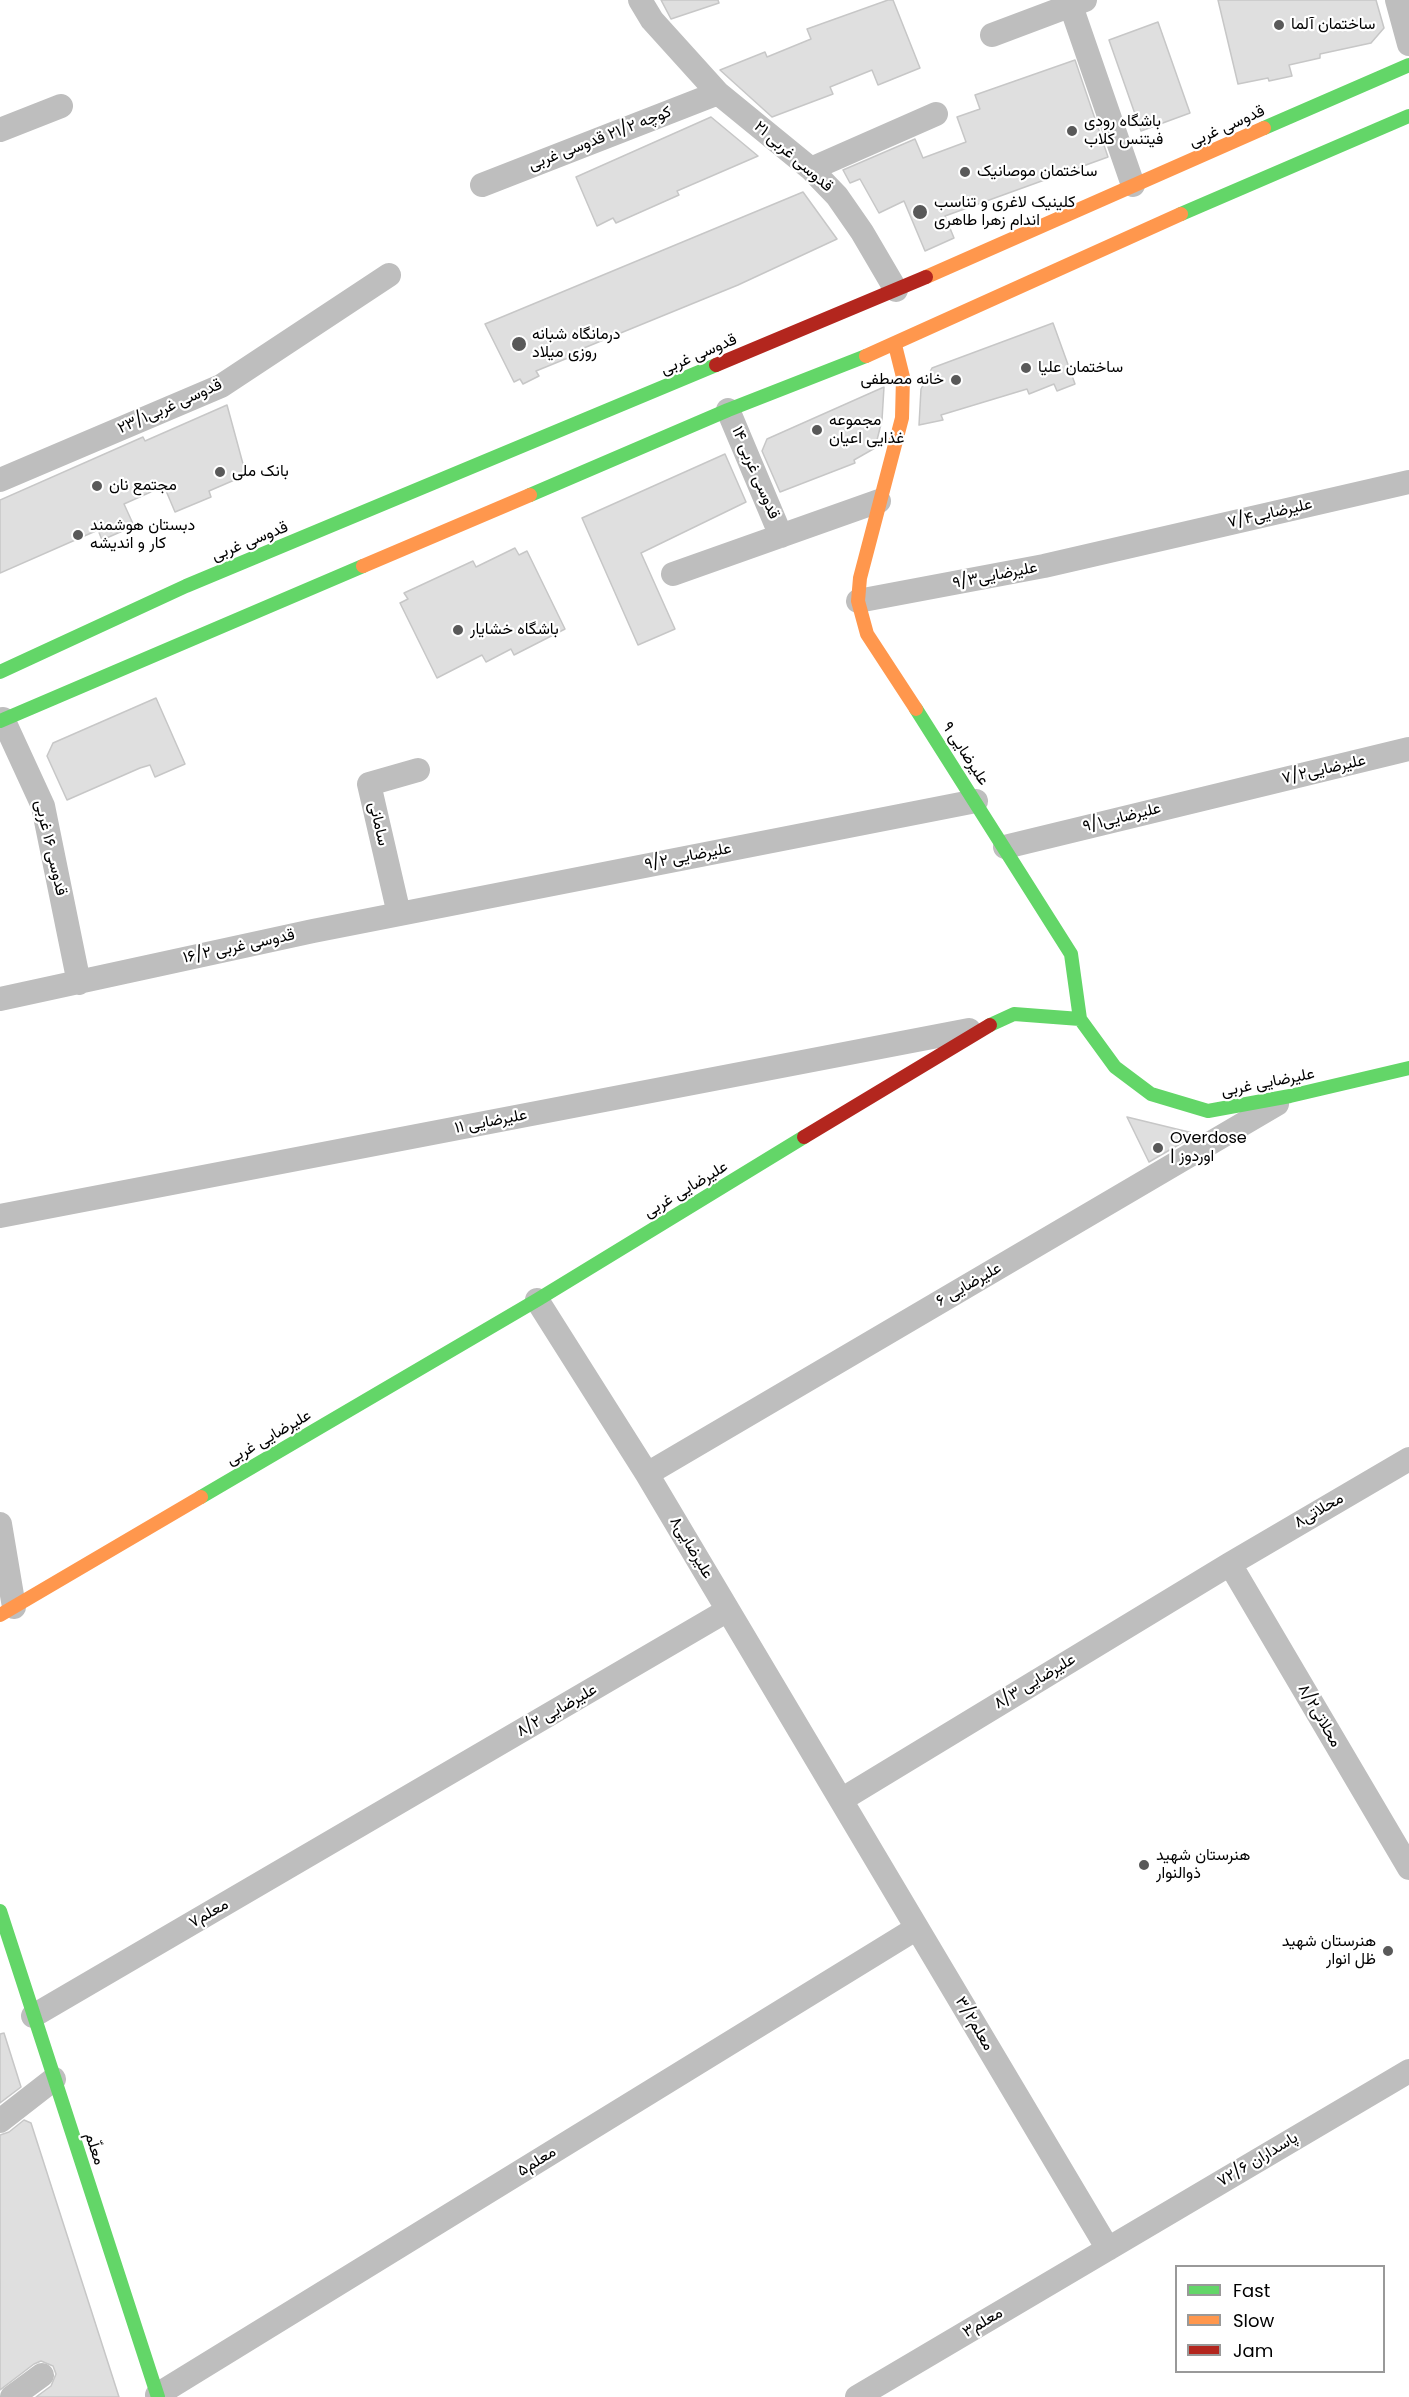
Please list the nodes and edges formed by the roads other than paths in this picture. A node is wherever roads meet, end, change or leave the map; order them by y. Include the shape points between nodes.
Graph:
1 (640, 0) edge
2 (1397, 0) edge
3 (1078, 3) edge
4 (992, 35) dead end
5 (1409, 44) edge
6 (1409, 65) edge
7 (718, 93) junction
8 (61, 106) dead end
9 (936, 114) dead end
10 (1409, 116) edge
11 (0, 130) edge
12 (811, 169) junction
13 (482, 185) dead end
14 (1133, 185) junction
15 (389, 275) dead end
16 (896, 290) junction
17 (895, 345) junction
18 (728, 411) junction
19 (0, 480) edge
20 (1409, 482) edge
21 (879, 501) junction
22 (781, 536) junction
23 (1131, 546) joint
24 (673, 574) dead end
25 (858, 602) junction
26 (0, 672) edge
27 (1, 720) edge
28 (1409, 750) edge
29 (418, 770) dead end
30 (1238, 790) joint
31 (976, 801) junction
32 (1005, 847) junction
33 (399, 914) junction
34 (79, 983) junction
35 (0, 999) edge
36 (1080, 1019) junction
37 (983, 1028) junction
38 (1409, 1068) edge
39 (1290, 1096) junction
40 (0, 1216) edge
41 (537, 1300) junction
42 (1409, 1459) edge
43 (647, 1474) junction
44 (0, 1524) edge
45 (1230, 1564) junction
46 (728, 1610) junction
47 (7, 1611) edge
48 (840, 1800) junction
49 (385, 1812) joint
50 (1409, 1868) edge
51 (0, 1911) edge
52 (917, 1928) junction
53 (33, 2016) junction
54 (1409, 2071) edge
55 (54, 2079) junction
56 (0, 2121) edge
57 (1108, 2249) junction
58 (42, 2375) dead end
59 (157, 2396) edge
60 (12, 2397) edge
61 (857, 2397) edge

1 - 7 street, ۲۱ قدوسی غربی via 652,20
2 - 5 street
3 - 4 street
3 - 14 street
6 - 14 main road, قدوسی غربی
7 - 12 street, ۲۱ قدوسی غربی
7 - 13 street, کوچه ۲۱/۲ قدوسی غربی
8 - 11 street
9 - 12 street
10 - 17 main road via 1200,205
12 - 16 street, ۲۱ قدوسی غربی via 856,223
14 - 16 main road, قدوسی غربی
15 - 19 street, قدوسی غربی۲۳/۱ via 221,386
16 - 26 main road, قدوسی غربی via 186,586
17 - 18 main road
17 - 21 main road, ۹ علیرضایی via 903,377 902,418
18 - 22 street, ۱۴ قدوسی غربی
18 - 27 main road
20 - 23 street, علیرضایی۷/۴
21 - 22 street
21 - 25 main road, ۹ علیرضایی
22 - 24 street
23 - 25 street, علیرضایی۹/۳
25 - 31 main road, ۹ علیرضایی via 867,634
27 - 34 street, قدوسی ۱۶ غربی via 43,806
28 - 30 street, علیرضایی۷/۲
29 - 33 street, سامانی via 369,784
30 - 32 street, علیرضایی۹/۱
31 - 32 main road, ۹ علیرضایی
31 - 33 street, ۹/۲ علیرضایی
32 - 36 main road, ۹ علیرضایی via 1071,954
33 - 34 street, ۱۶/۲ قدوسی غربی
34 - 35 street, ۱۶/۲ قدوسی غربی
36 - 37 main road, علیرضایی غربی via 1014,1014
36 - 39 main road, علیرضایی غربی via 1115,1067 1151,1094 1208,1112
37 - 40 street, ۱۱ علیرضایی
37 - 41 main road, علیرضایی غربی
38 - 39 main road, علیرضایی غربی
39 - 43 street, ۶ علیرضایی
41 - 43 street, علیرضایی۸
41 - 47 main road, علیرضایی غربی
42 - 45 street, محلاتی۸
43 - 46 street, علیرضایی۸
44 - 47 street
45 - 48 street, ۸/۳ علیرضایی
45 - 50 street, محلاتی۸/۲
46 - 48 street, علیرضایی۸
46 - 49 street, علیرضایی ۸/۲
48 - 52 street, معلم۳/۲
49 - 53 street, معلم۷
51 - 53 main road, معلّم
52 - 57 street, معلم۳/۲
52 - 59 street, معلم۵
53 - 55 main road, معلّم
54 - 57 street, ۷۲/۶ پاسداران
55 - 56 street
55 - 59 main road, معلّم
57 - 61 street, معلم۳
58 - 60 street

